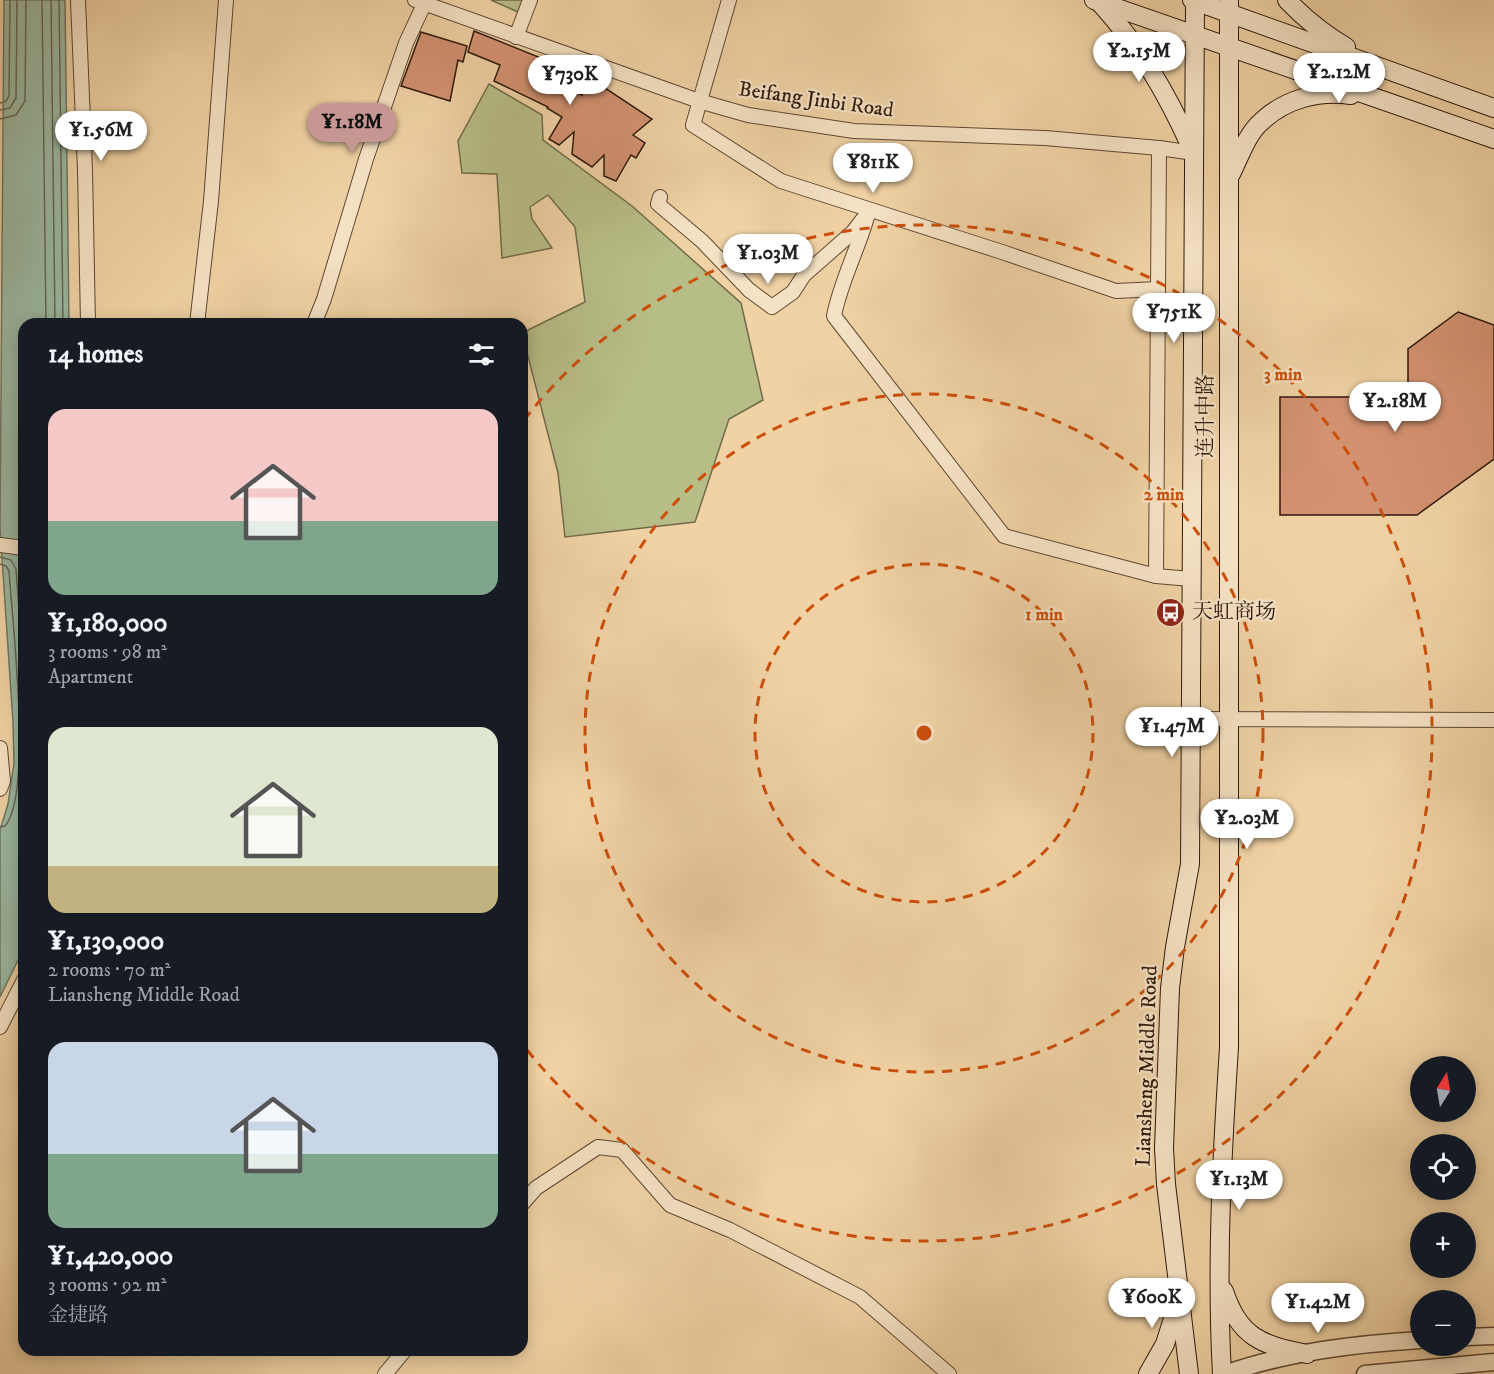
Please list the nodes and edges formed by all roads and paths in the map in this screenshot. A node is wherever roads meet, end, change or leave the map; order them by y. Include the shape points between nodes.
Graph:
1 (78, 0) edge
2 (226, 0) edge
3 (530, 0) edge
4 (729, 0) edge
5 (1194, 0) edge
6 (1287, 0) edge
7 (422, 1) edge
8 (1097, 1) edge
9 (1229, 7) edge
10 (1195, 36) junction
11 (516, 37) junction
12 (1229, 48) junction
13 (1381, 68) junction
14 (1380, 99) junction
15 (699, 101) junction
16 (1494, 108) edge
17 (1494, 139) edge
18 (1159, 148) junction
19 (1194, 153) junction
20 (1229, 179) junction
21 (660, 196) dead end
22 (869, 210) junction
23 (1158, 289) junction
24 (88, 318) edge
25 (198, 318) edge
26 (316, 318) edge
27 (0, 545) edge
28 (18, 547) edge
29 (1155, 576) junction
30 (1191, 579) junction
31 (1190, 719) junction
32 (1228, 719) junction
33 (1494, 720) edge
34 (0, 748) edge
35 (0, 789) edge
36 (18, 992) edge
37 (0, 1027) edge
38 (528, 1197) edge
39 (1220, 1276) junction
40 (1179, 1292) junction
41 (1494, 1335) edge
42 (1476, 1336) edge
43 (1410, 1341) edge
44 (1307, 1354) junction
45 (400, 1356) edge
46 (1494, 1362) edge
47 (385, 1374) edge
48 (949, 1374) edge
49 (1148, 1374) edge
50 (1189, 1374) edge
51 (1223, 1374) edge
52 (1365, 1374) edge

1 - 24 street
2 - 25 street
3 - 11 street
4 - 15 street
5 - 9 main road
5 - 10 main road, 连升中路
6 - 13 main road via 1329,37
7 - 11 street, Beifang Jinbi Road
7 - 26 street via 366,159
8 - 10 main road
8 - 19 main road via 1123,28 1156,76
9 - 12 main road, 连升中路
9 - 13 main road
10 - 12 main road
10 - 19 main road, 连升中路
11 - 15 street, Beifang Jinbi Road
12 - 14 main road
12 - 20 main road, 连升中路
13 - 16 main road
14 - 17 main road
14 - 20 main road via 1313,95 1287,104 1260,122
15 - 18 street, Beifang Jinbi Road via 748,115 854,131 1045,138
15 - 22 street via 693,124 751,163 781,181
18 - 19 street, Beifang Jinbi Road
18 - 23 street
19 - 30 main road, 连升中路
20 - 32 main road, 连升中路
21 - 22 street via 658,204 772,307 793,292 804,275 853,232
22 - 23 street via 1116,291
22 - 29 street via 838,294 834,316 1004,536
23 - 29 street
27 - 28 street
29 - 30 street
30 - 31 main road, 连升中路
31 - 32 street
31 - 40 main road, Liansheng Middle Road via 1190,864 1170,988 1164,1148
32 - 33 street
32 - 39 main road via 1229,1047
34 - 35 street
36 - 37 street
38 - 48 street via 598,1147 622,1150 670,1205 730,1230 860,1297
39 - 44 main road via 1234,1316 1245,1331 1284,1350
39 - 51 main road
40 - 49 main road via 1176,1316
40 - 50 main road, Liansheng Middle Road
41 - 42 street
43 - 44 street
44 - 51 street
45 - 47 street
46 - 52 street

